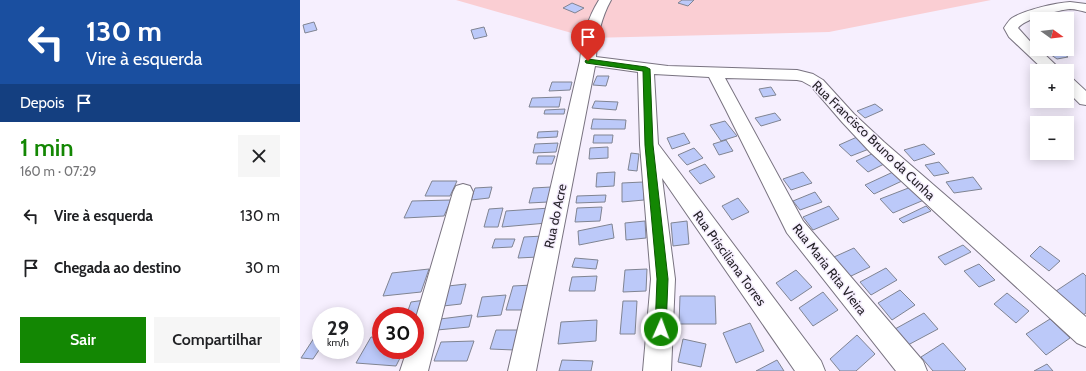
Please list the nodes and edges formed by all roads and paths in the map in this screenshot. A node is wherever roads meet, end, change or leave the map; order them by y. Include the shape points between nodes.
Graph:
1 (605, 0) edge
2 (1086, 8) edge
3 (588, 61) junction
4 (1047, 64) edge
5 (646, 69) junction
6 (714, 73) junction
7 (1074, 89) edge
8 (1086, 100) edge
9 (649, 145) junction
10 (463, 192) dead end
11 (1086, 334) edge
12 (414, 371) edge
13 (522, 371) edge
14 (657, 371) edge
15 (811, 371) edge
16 (913, 371) edge

1 - 3 street, Rua do Acre via 599,8 590,38
2 - 4 street via 1077,5 1062,6 1015,22 1011,28
3 - 5 street, Rua Francisco Bruno da Cunha
3 - 13 street, Rua do Acre
5 - 6 street, Rua Francisco Bruno da Cunha
5 - 9 street
6 - 11 street, Rua Francisco Bruno da Cunha via 797,75 817,82 848,118 878,147
6 - 16 street, Rua Maria Rita Vieira via 739,116 795,227
7 - 8 street
9 - 14 street via 663,279
9 - 15 street, Rua Prisciliana Torres
10 - 12 street

